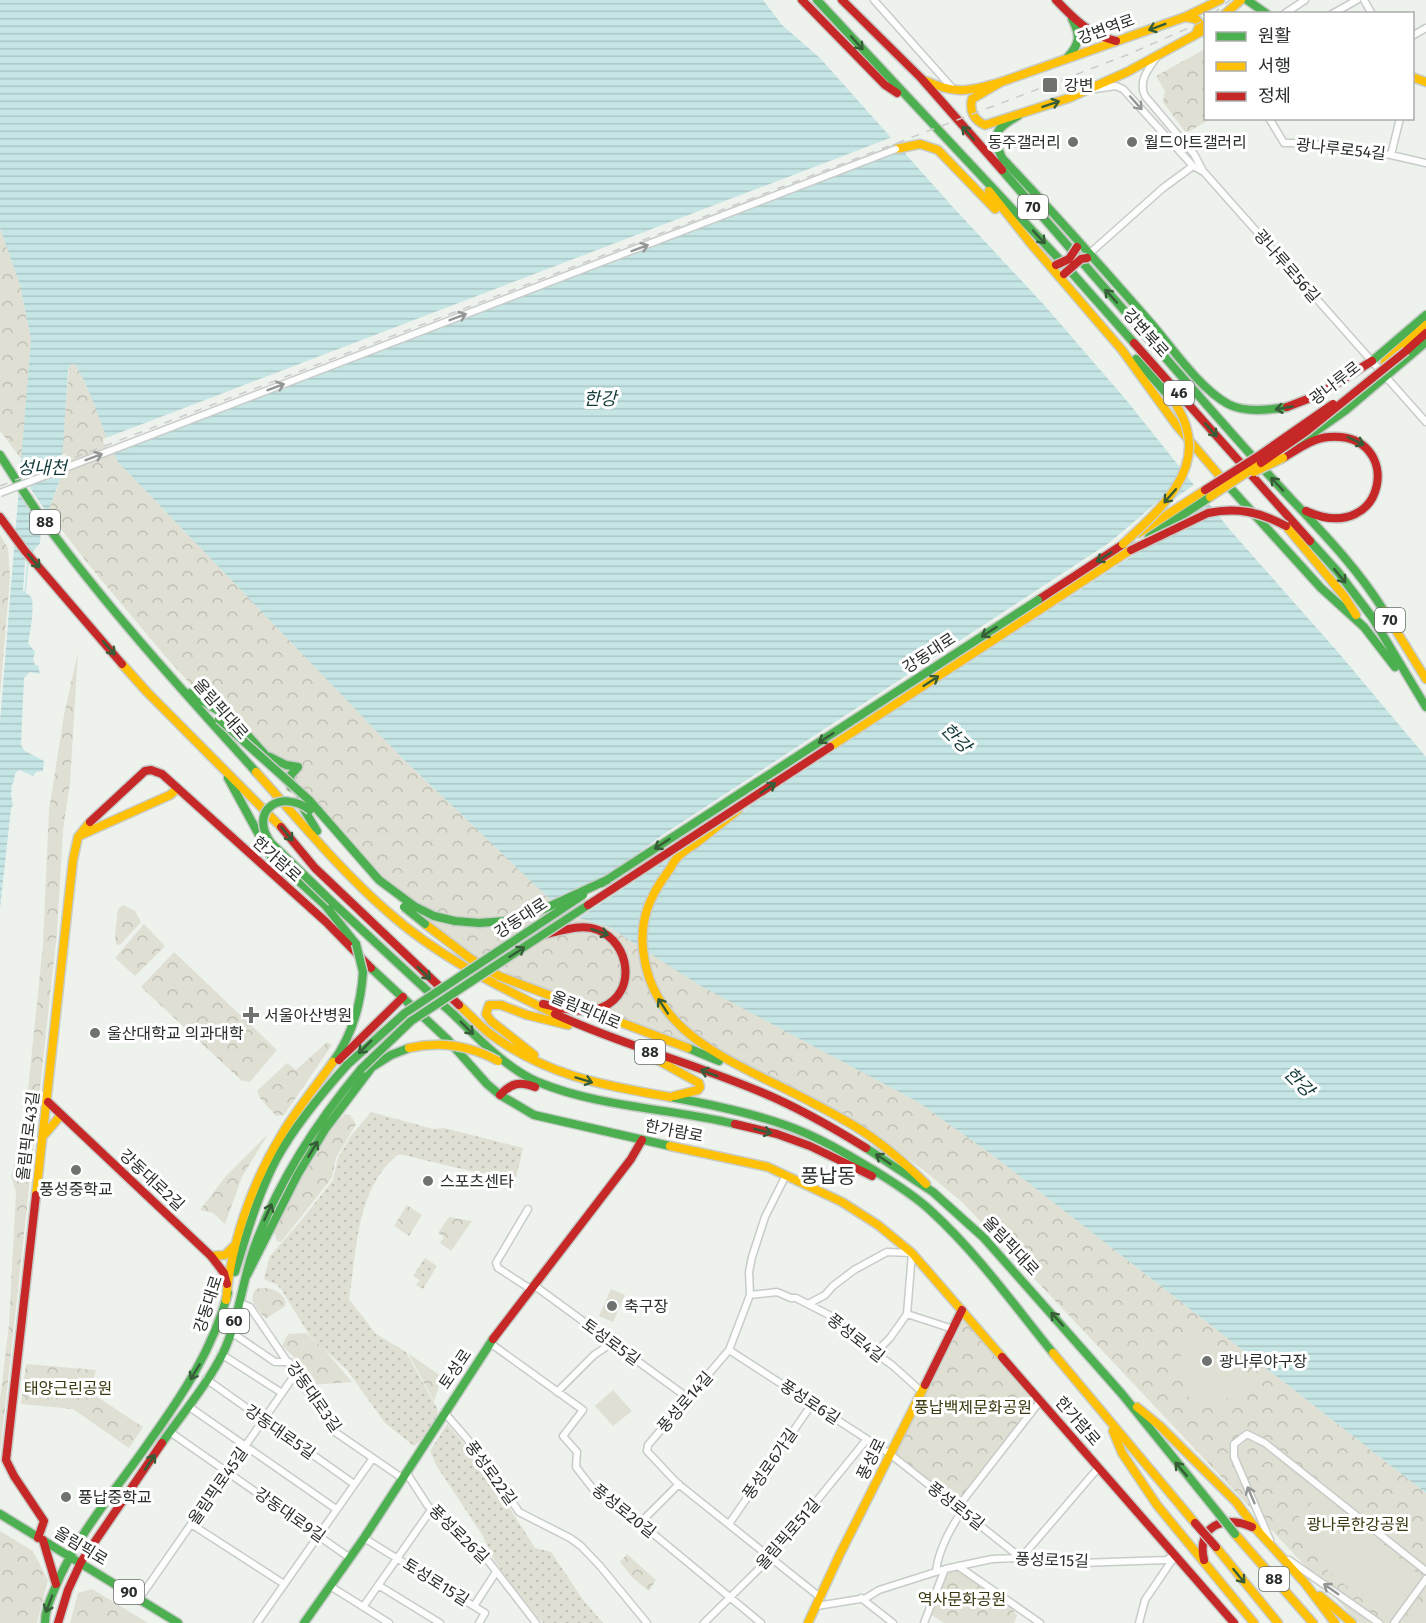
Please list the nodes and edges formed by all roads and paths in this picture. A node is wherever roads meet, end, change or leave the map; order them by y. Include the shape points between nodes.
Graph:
1 (802, 0) edge
2 (817, 0) edge
3 (842, 0) edge
4 (874, 0) edge
5 (1056, 0) edge
6 (1241, 0) edge
7 (1247, 0) edge
8 (1305, 0) edge
9 (1357, 0) edge
10 (1215, 2) edge
11 (1225, 12) edge
12 (1226, 12) edge
13 (1264, 12) edge
14 (1287, 12) edge
15 (1336, 12) edge
16 (1071, 16) junction
17 (1185, 17) junction
18 (1204, 30) edge
19 (1196, 34) junction
20 (1118, 41) junction
21 (1158, 55) junction
22 (1064, 60) junction
23 (921, 78) junction
24 (1001, 82) junction
25 (1084, 91) junction
26 (956, 92) junction
27 (912, 104) junction
28 (1018, 116) junction
29 (1270, 120) edge
30 (1400, 120) edge
31 (896, 149) joint
32 (983, 150) junction
33 (1392, 155) junction
34 (1002, 158) junction
35 (965, 159) junction
36 (1426, 163) edge
37 (1193, 166) junction
38 (1203, 171) junction
39 (1077, 243) junction
40 (1032, 245) junction
41 (1091, 257) junction
42 (1046, 262) junction
43 (1063, 278) junction
44 (1082, 302) junction
45 (1426, 315) edge
46 (1426, 325) edge
47 (1426, 333) edge
48 (1426, 342) edge
49 (1182, 358) junction
50 (1372, 362) junction
51 (1387, 377) junction
52 (1220, 417) junction
53 (1426, 422) edge
54 (0, 455) edge
55 (1281, 457) junction
56 (1259, 460) junction
57 (1236, 480) junction
58 (0, 494) edge
59 (1303, 510) junction
60 (0, 517) edge
61 (1123, 544) junction
62 (1131, 550) junction
63 (1364, 627) junction
64 (1426, 679) edge
65 (182, 688) junction
66 (194, 703) junction
67 (1424, 704) edge
68 (266, 755) junction
69 (224, 770) junction
70 (291, 787) junction
71 (177, 789) junction
72 (747, 801) junction
73 (78, 837) junction
74 (607, 880) junction
75 (386, 885) junction
76 (372, 895) junction
77 (332, 902) junction
78 (406, 910) junction
79 (543, 935) junction
80 (356, 944) junction
81 (403, 997) junction
82 (528, 1001) junction
83 (382, 1019) junction
84 (365, 1031) junction
85 (381, 1031) junction
86 (591, 1031) junction
87 (638, 1048) junction
88 (387, 1056) junction
89 (554, 1070) junction
90 (525, 1075) junction
91 (766, 1081) junction
92 (318, 1086) junction
93 (500, 1095) junction
94 (668, 1097) junction
95 (48, 1102) junction
96 (658, 1110) junction
97 (61, 1115) junction
98 (44, 1134) junction
99 (642, 1140) junction
100 (786, 1175) junction
101 (905, 1190) junction
102 (933, 1192) junction
103 (528, 1209) dead end
104 (237, 1242) junction
105 (912, 1253) junction
106 (211, 1256) junction
107 (247, 1275) junction
108 (227, 1285) junction
109 (533, 1288) junction
110 (750, 1295) junction
111 (226, 1300) junction
112 (240, 1303) junction
113 (808, 1304) junction
114 (962, 1310) junction
115 (907, 1314) junction
116 (953, 1329) junction
117 (231, 1332) junction
118 (490, 1343) junction
119 (612, 1343) junction
120 (729, 1350) junction
121 (875, 1353) junction
122 (221, 1354) junction
123 (289, 1362) junction
124 (296, 1373) junction
125 (206, 1379) junction
126 (921, 1391) junction
127 (557, 1392) junction
128 (282, 1394) junction
129 (1122, 1394) junction
130 (688, 1398) junction
131 (1041, 1400) junction
132 (812, 1404) junction
133 (188, 1406) junction
134 (444, 1412) junction
135 (263, 1420) junction
136 (1110, 1423) junction
137 (170, 1432) junction
138 (867, 1439) junction
139 (245, 1446) junction
140 (890, 1455) junction
141 (373, 1458) junction
142 (1099, 1467) junction
143 (227, 1472) junction
144 (404, 1475) junction
145 (354, 1484) junction
146 (679, 1484) junction
147 (336, 1509) junction
148 (960, 1509) junction
149 (431, 1510) junction
150 (0, 1514) edge
151 (191, 1524) junction
152 (640, 1524) junction
153 (729, 1524) junction
154 (1257, 1530) junction
155 (318, 1535) junction
156 (364, 1538) junction
157 (40, 1539) junction
158 (1275, 1550) junction
159 (1175, 1555) junction
160 (70, 1556) junction
161 (771, 1557) junction
162 (350, 1558) junction
163 (397, 1558) junction
164 (1022, 1558) junction
165 (81, 1562) junction
166 (958, 1566) junction
167 (945, 1569) junction
168 (1426, 1571) edge
169 (496, 1572) junction
170 (936, 1572) junction
171 (1213, 1575) junction
172 (1426, 1579) edge
173 (1304, 1582) junction
174 (284, 1584) junction
175 (378, 1585) junction
176 (56, 1586) junction
177 (330, 1586) junction
178 (729, 1598) junction
179 (140, 1599) junction
180 (861, 1599) junction
181 (819, 1602) junction
182 (1262, 1605) junction
183 (474, 1606) junction
184 (363, 1607) junction
185 (807, 1622) edge
186 (45, 1623) edge
187 (58, 1623) edge
188 (178, 1623) edge
189 (257, 1623) edge
190 (304, 1623) edge
191 (389, 1623) edge
192 (440, 1623) edge
193 (479, 1623) edge
194 (536, 1623) edge
195 (647, 1623) edge
196 (704, 1623) edge
197 (761, 1623) edge
198 (893, 1623) edge
199 (924, 1623) edge
200 (1040, 1623) edge
201 (1139, 1623) edge
202 (1234, 1623) edge
203 (1254, 1623) edge
204 (1272, 1623) edge
205 (1278, 1623) edge
206 (1313, 1623) edge
207 (1335, 1623) edge
208 (1352, 1623) edge
209 (1379, 1623) edge
210 (1394, 1623) edge

1 - 27 main road via 885,85
2 -> 27 main road, 강변북로 / 46
3 - 23 main road, 강변북로 / 70
4 - 26 street
5 - 16 main road
6 - 12 main road
7 - 13 main road
8 - 14 street
9 - 15 street
10 - 11 main road via 1222,3
10 - 17 main road, 강변역로
16 - 20 main road via 1098,37
16 - 22 main road via 1078,32 1077,47
17 - 19 main road via 1200,24
17 -> 20 main road, 강변역로
18 - 19 main road
19 - 21 main road
20 - 22 main road, 강변역로
21 - 25 main road
21 - 38 street, 광나루로56길 via 1146,70 1142,91 1194,154
22 - 24 main road, 강변역로
23 - 26 main road
32 -> 23 main road, 강변북로 / 70
24 - 26 main road
24 - 28 main road via 972,99 971,111 976,121 986,125
28 -> 25 main road
25 -> 37 street, 광나루로56길 via 1116,86 1123,89
27 - 35 main road, 강변북로 / 46
28 - 34 main road via 996,132 995,145
29 - 33 street, 광나루로54길 via 1284,143
30 - 33 street
31 - 40 main road via 920,144 938,150
58 -> 31 street, bridge
32 - 34 main road
52 -> 32 main road, 강변북로 / 70
33 - 36 street, 광나루로54길
34 - 39 main road
35 - 40 main road
35 -> 67 main road, 강변북로 / 46 via 1073,274 1338,572 1372,617
37 - 38 street, 광나루로56길
37 - 41 street via 1163,188
38 - 50 street, 광나루로56길
39 - 41 main road
39 - 42 main road, bridge via 1072,257 1061,265
40 - 42 main road
41 - 43 main road, bridge via 1081,259
41 - 49 main road
42 - 43 main road
43 - 44 main road
44 -> 61 main road, bridge via 1176,404 1189,437 1186,472 1174,493
44 - 63 main road via 1219,475 1321,588
45 - 50 main road
46 - 56 main road, 광나루로, bridge via 1354,389
47 - 56 main road, 광나루로, bridge via 1333,411
48 - 51 main road
50 -> 49 main road via 1316,398 1272,410 1231,405
49 - 52 main road
50 - 51 street, 광나루로56길
51 - 53 street, 광나루로56길
51 - 55 main road
59 -> 52 main road, 강변북로 / 70
54 - 65 main road, 올림픽대로 / 88 via 87,578
55 - 57 main road, bridge
55 -> 59 main road via 1328,437 1343,436 1367,446 1376,459 1377,489 1366,508 1340,519 1326,519
56 - 57 main road, 강동대로, bridge
56 - 61 main road, 강동대로, bridge
57 - 62 main road, 강동대로, bridge
59 - 64 main road, 강변북로 / 70 via 1374,595
60 -> 69 main road, 올림픽대로 / 88 via 147,692
61 -> 74 main road, 강동대로, bridge
62 - 63 main road, bridge via 1219,510 1250,510 1268,515 1286,526 1344,596
72 -> 62 main road, 강동대로, bridge
63 - 67 main road
65 - 66 main road, 올림픽대로 / 88
65 - 68 main road via 236,721
66 - 75 main road, bridge via 219,719 314,805
66 - 76 main road, 올림픽대로 / 88 via 325,849
68 - 70 main road
68 - 70 main road via 298,767 290,776
69 - 80 main road via 265,848 325,906
69 -> 89 main road, 올림픽대로 / 88 via 323,875 469,1016 513,1050
70 - 76 main road via 313,827
71 - 73 main road
71 - 73 main road, 한가람로 via 162,774 145,771
71 - 81 main road, 한가람로 via 326,922
72 - 79 main road, 강동대로, bridge
91 -> 72 main road, bridge via 680,1028 651,985 642,935 653,892 677,858
73 - 95 main road, 올림픽로43길
74 - 75 main road, bridge via 534,913 481,923 430,915 409,905
74 -> 111 main road, 강동대로 / 60, bridge via 405,1013 347,1065 304,1117 269,1174
75 - 78 main road, bridge
76 - 82 main road, 올림픽대로 / 88 via 436,949
77 - 78 main road, bridge via 268,838 264,819 274,804 288,799 305,805
77 - 80 main road via 354,933
77 -> 90 main road via 489,1049
78 - 91 main road, bridge via 499,976
79 -> 82 main road via 579,927 609,935 624,954 626,980 618,996 604,1007 574,1010
107 -> 79 main road, 강동대로 / 60, bridge via 264,1220 284,1178 334,1100 411,1022
80 - 92 main road, bridge via 363,972 362,999 346,1042
81 - 83 main road
81 - 93 main road, 한가람로
82 - 86 main road, 올림픽대로 / 88
83 - 84 main road
83 - 85 main road
84 - 85 main road
84 - 92 main road
85 - 88 main road via 388,1036
86 - 87 main road, 올림픽대로 / 88
86 - 89 main road via 489,1005 486,1014 496,1026
87 - 94 main road via 699,1083 698,1090
102 -> 87 main road, 올림픽대로 / 88 via 790,1105
88 - 90 main road, bridge via 409,1048 450,1043 479,1051
107 -> 88 main road via 326,1128 372,1067
89 -> 94 main road, 올림픽대로 / 88 via 593,1083
90 - 96 main road via 588,1098
91 - 102 main road via 868,1135 912,1168
92 - 104 main road via 299,1107 268,1157
93 - 96 main road via 508,1085 521,1082 589,1103
93 - 99 main road, 한가람로 via 534,1115
94 - 101 main road, 올림픽대로 / 88 via 786,1125 857,1160
95 - 97 main road, 강동대로2길
95 - 98 main road, 올림픽로43길
96 -> 101 main road via 723,1120 793,1139
97 - 98 main road
97 - 106 main road, 강동대로2길
98 - 157 main road, 올림픽로43길 via 6,1460 44,1521
99 - 100 main road, 한가람로 via 768,1167
99 - 109 main road, 토성로 via 631,1160
100 - 105 main road, 한가람로 via 842,1202
100 - 110 street, 풍성로14길 via 765,1217 752,1257
101 - 136 main road, 올림픽대로 / 88 via 931,1211 980,1263
129 -> 102 main road, 올림픽대로 / 88 via 990,1245
103 - 109 street, 토성로5길 via 496,1263 498,1268
104 - 106 main road via 225,1257
104 - 108 main road
105 - 113 street via 887,1252 854,1270
105 - 114 main road, 한가람로
105 - 115 street
106 - 108 main road, 강동대로2길 via 224,1273
107 - 112 main road, 강동대로 / 60
108 - 111 main road
109 - 118 main road, 토성로
109 - 119 street, 토성로5길
110 - 113 street, 풍성로4길 via 777,1292
110 - 120 street, 풍성로14길
111 -> 160 main road, 강동대로 / 60 via 209,1348 179,1398
112 - 117 main road, 강동대로 / 60
112 - 123 street, 강동대로3길 via 250,1307
113 - 121 street, 풍성로4길 via 833,1317
114 - 116 main road, 풍성로
114 - 131 main road, 한가람로
115 - 116 street
115 - 121 street
116 - 126 main road, 풍성로
117 - 122 main road, 강동대로 / 60
117 - 123 street, 강동대로 via 275,1362
118 - 127 street, 풍성로20길
118 - 134 main road, 토성로
119 - 127 street via 594,1355
119 - 130 street, 토성로5길
120 - 130 street, 풍성로14길
120 - 132 street, 풍성로6길
121 - 126 street, 풍성로4길
122 - 125 main road, 강동대로 / 60
122 - 128 street, 강동대로
123 - 124 street, 강동대로3길
124 - 128 street, 올림픽로45길
124 - 141 street, 강동대로3길 via 335,1432
125 - 133 main road, 강동대로 / 60
125 - 135 street, 강동대로5길
126 - 140 main road, 풍성로
127 - 152 street, 풍성로20길 via 583,1410 563,1436 577,1452 576,1467 593,1489
128 - 135 street, 올림픽로45길
129 - 154 main road via 1211,1476
206 -> 129 main road, 올림픽대로 / 88, bridge
130 - 146 street, 풍성로14길 via 647,1451
131 - 142 main road, 한가람로
131 - 148 street
132 - 138 street, 풍성로6길
132 - 153 street, 풍성로6가길
133 - 137 main road, 강동대로 / 60
133 - 139 street
134 - 144 main road, 토성로
134 - 195 street, 풍성로22길 via 481,1455 519,1512 581,1546
135 - 139 street, 올림픽로45길
135 - 145 street, 강동대로5길
136 - 171 main road via 1122,1453 1157,1505
136 -> 182 main road, 올림픽대로 / 88, bridge
137 - 143 street, 강동대로9길
165 -> 137 main road, 강동대로 / 60
138 - 140 street, 풍성로6길
138 - 161 street, 올림픽로51길
139 - 143 street, 올림픽로45길
139 - 147 street
140 - 148 street, 풍성로5길
140 - 181 main road, 풍성로
141 - 144 street, 강동대로3길
141 - 145 street
142 - 159 main road, 한가람로
142 - 164 street
143 - 151 street, 올림픽로45길
143 - 155 street, 강동대로9길
144 - 149 street, 풍성로26길
144 - 156 main road, 토성로
145 - 147 street
146 - 152 street
146 - 153 street, 풍성로14길
147 - 155 street
148 - 164 street, 풍성로5길
148 - 170 street via 948,1532
149 - 163 street, 토성로15길
149 - 169 street, 풍성로26길
150 - 157 main road, 올림픽로 / 90
151 - 174 street
151 - 179 street, 올림픽로45길
152 - 178 street, 풍성로20길
153 - 161 street, 풍성로14길
154 - 158 main road
154 - 171 main road via 1234,1520 1211,1527 1201,1548
155 - 162 street, 강동대로9길
155 - 174 street
156 - 162 main road, 토성로
156 - 163 street, 토성로15길
157 - 160 main road, 올림픽로 / 90
157 - 176 main road via 50,1558
158 -> 168 street via 1234,1457 1234,1444 1247,1434 1264,1443
158 - 173 main road
209 -> 158 street
159 - 164 street, 풍성로15길 via 1166,1560 1081,1563
159 - 201 street via 1145,1600
159 - 202 main road, 한가람로
160 - 165 main road, 올림픽로 / 90
160 - 176 main road, 강동대로 / 60
161 - 178 street, 올림픽로51길
161 - 181 street, 풍성로14길
162 - 177 main road, 토성로
163 - 175 street
163 - 183 street, 토성로15길
164 - 166 street, 풍성로15길
165 - 179 main road, 올림픽로 / 90
165 - 187 main road, 강동대로 / 60
166 - 167 street, 풍성로15길
166 - 200 street
167 - 170 street, 풍성로15길
167 - 199 street
169 - 183 street, 토성로15길
169 - 194 street, 풍성로26길
170 - 180 street, 풍성로15길
171 - 203 main road
172 - 210 street
173 - 207 main road
173 - 208 main road
174 - 189 street
175 - 184 street
175 - 192 street
176 -> 186 main road, 강동대로 / 60
177 - 184 street
177 - 190 main road, 토성로
178 - 196 street, 올림픽로51길
178 - 197 street, 풍성로20길
179 - 188 main road, 올림픽로 / 90
180 - 181 street, 풍성로15길
180 - 198 street
181 - 185 main road, 풍성로
182 - 204 main road
182 - 205 main road, 올림픽대로 / 88
183 - 193 street, 토성로15길 via 485,1613
184 - 191 street

